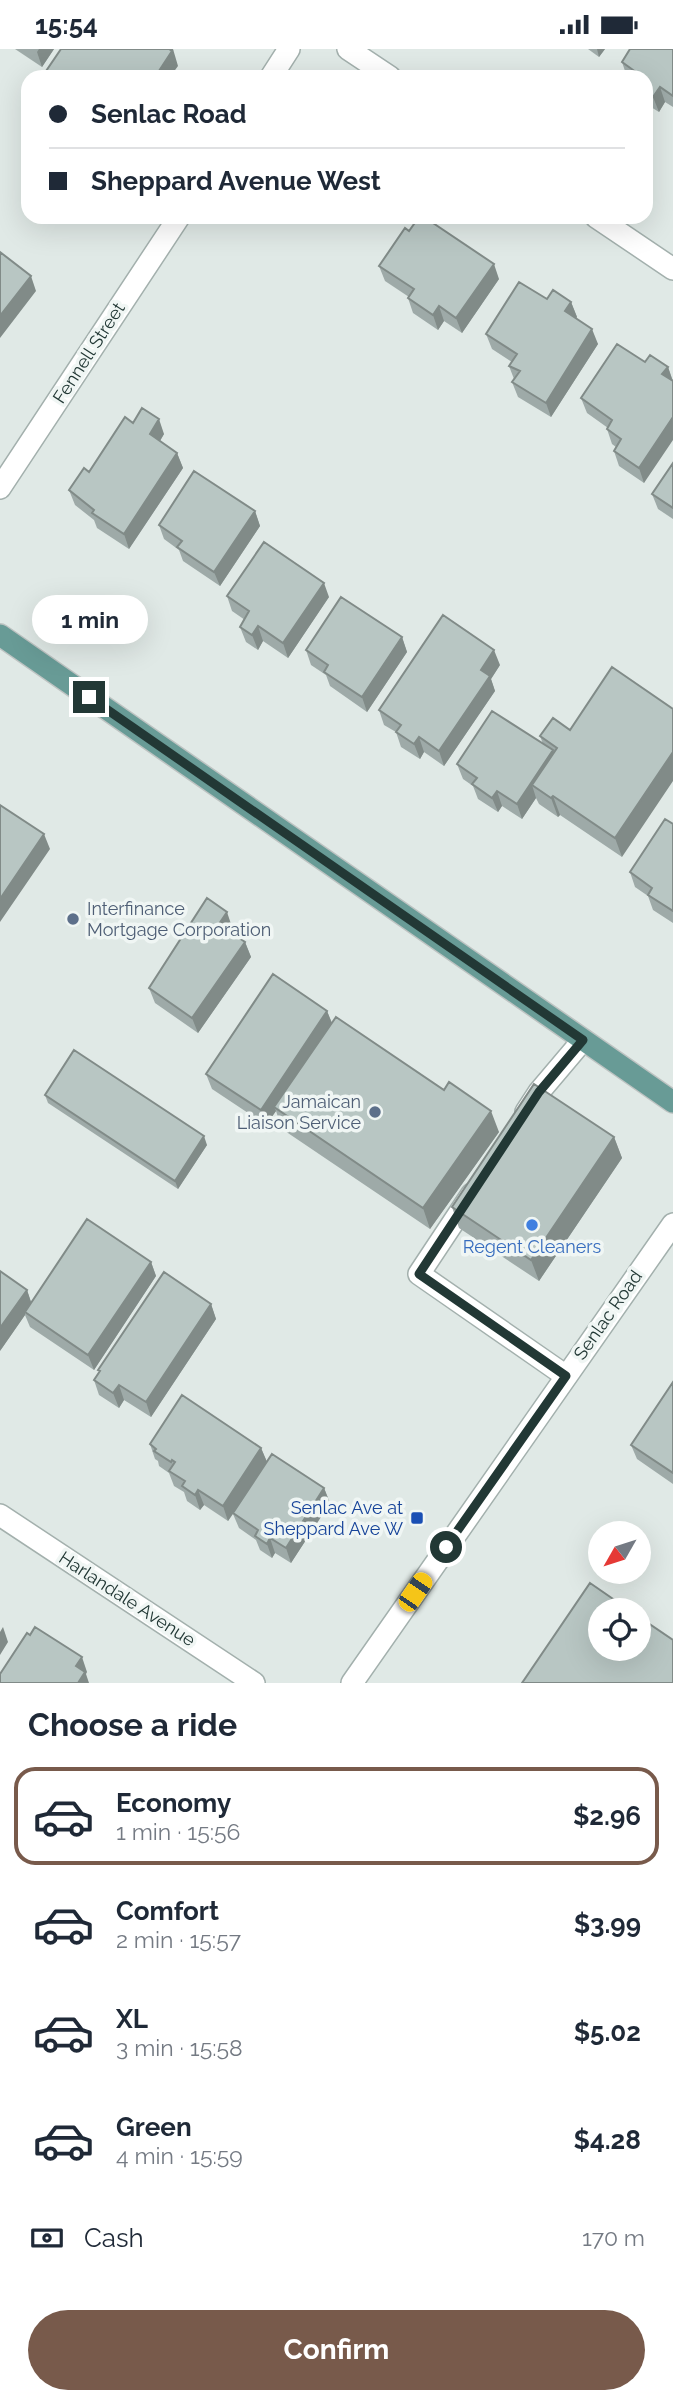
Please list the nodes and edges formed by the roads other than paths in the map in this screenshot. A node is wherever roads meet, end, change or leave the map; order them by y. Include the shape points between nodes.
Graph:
1 (289, 49) edge
2 (348, 49) edge
3 (276, 70) edge
4 (380, 70) edge
5 (174, 224) edge
6 (606, 224) edge
7 (673, 269) edge
8 (0, 488) edge
9 (0, 635) edge
10 (583, 1040) junction
11 (673, 1102) edge
12 (517, 1126) edge
13 (486, 1172) edge
14 (673, 1224) edge
15 (566, 1376) junction
16 (0, 1515) edge
17 (254, 1683) edge
18 (352, 1683) edge

1 - 3 street
2 - 4 street
5 - 8 street, Fennell Street
6 - 7 street
9 - 10 main road
10 - 11 main road
10 - 12 street
13 - 15 street via 419,1274
14 - 15 street, Senlac Road
15 - 18 street, Senlac Road
16 - 17 street, Harlandale Avenue

